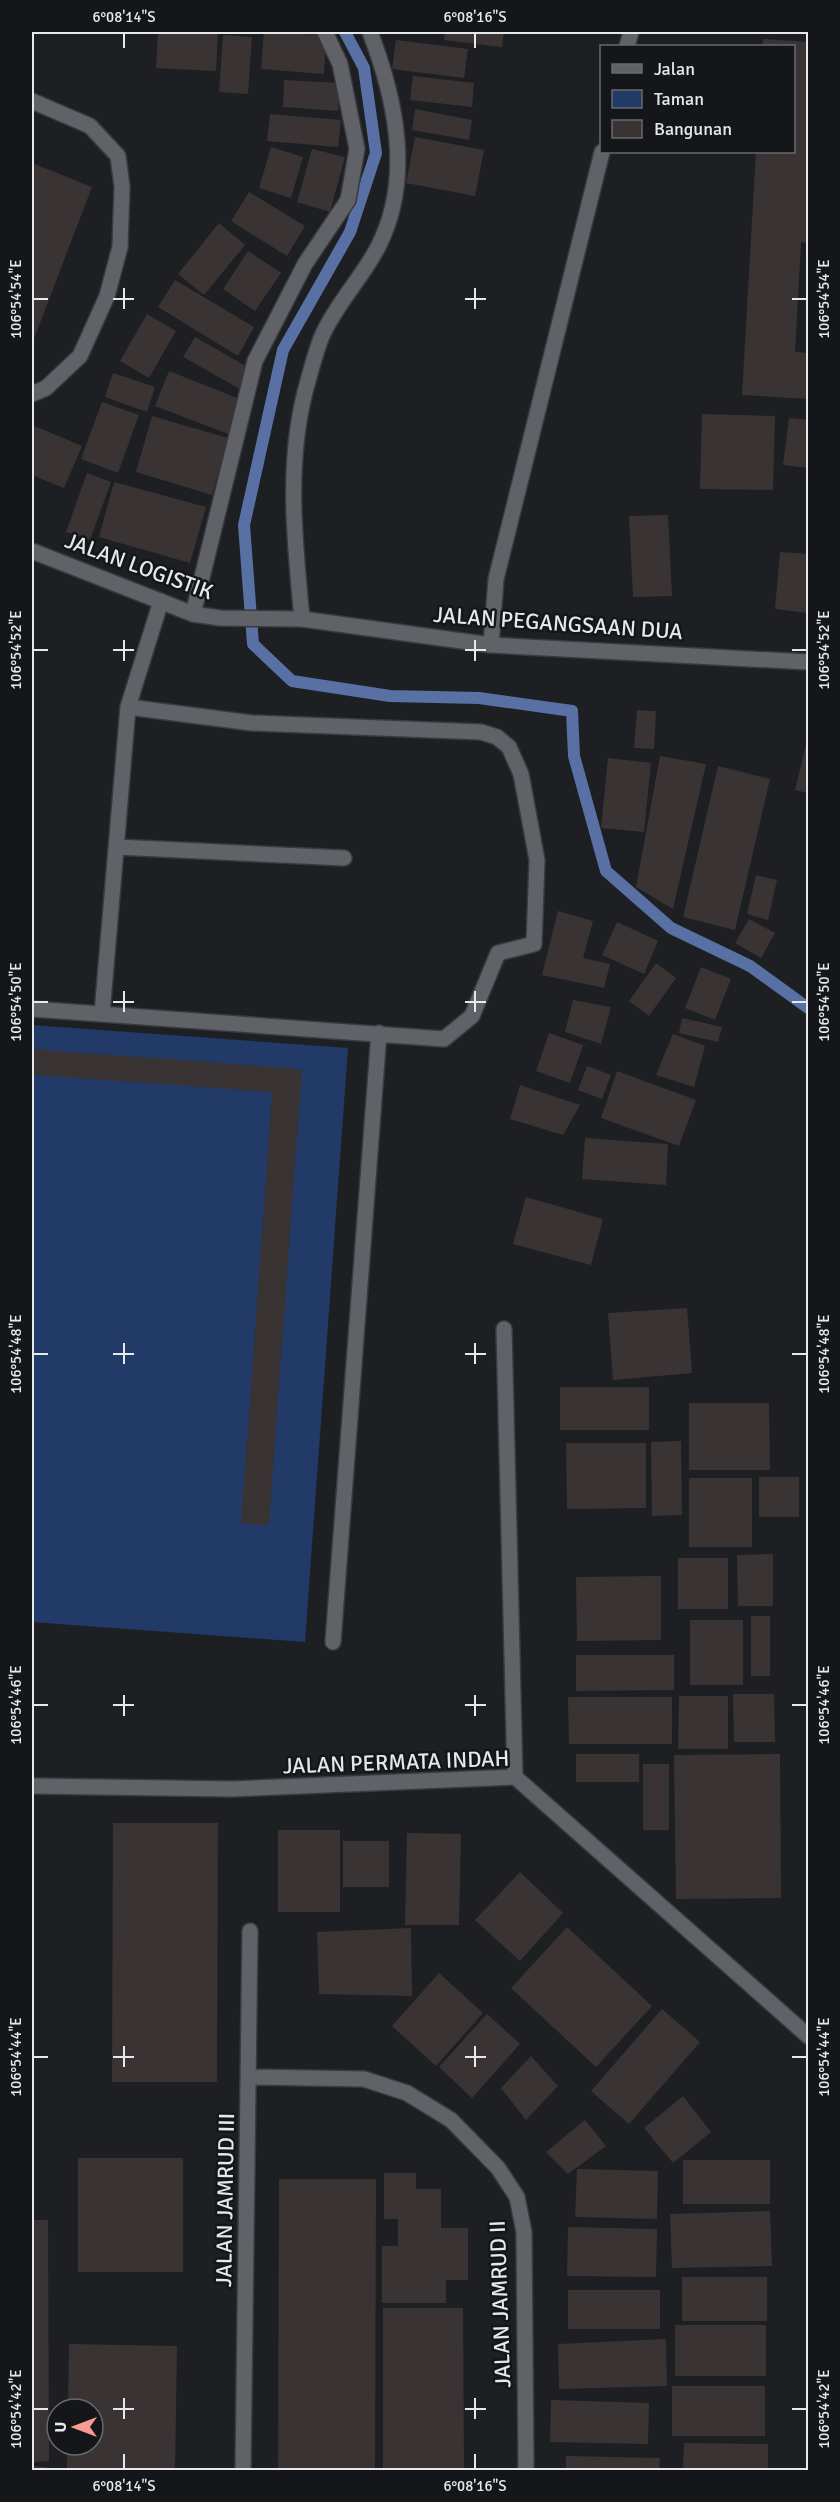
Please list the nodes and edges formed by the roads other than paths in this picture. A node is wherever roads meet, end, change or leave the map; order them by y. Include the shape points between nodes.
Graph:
1 (325, 32) edge
2 (370, 32) edge
3 (32, 101) edge
4 (602, 153) edge
5 (32, 394) edge
6 (32, 552) edge
7 (161, 601) junction
8 (193, 614) junction
9 (268, 618) joint
10 (302, 619) junction
11 (491, 645) junction
12 (808, 662) edge
13 (128, 707) junction
14 (117, 847) junction
15 (344, 858) dead end
16 (32, 1009) edge
17 (102, 1014) junction
18 (379, 1034) junction
19 (504, 1329) dead end
20 (333, 1642) dead end
21 (515, 1777) junction
22 (32, 1786) edge
23 (250, 1931) dead end
24 (808, 2036) edge
25 (250, 2077) junction
26 (243, 2470) edge
27 (525, 2470) edge

1 - 8 street via 339,64 357,149 348,200 305,264 255,361
2 - 10 street via 394,110 398,163 393,213 377,248 322,335 305,394 294,473 294,542
3 - 5 street via 90,126 118,156 122,187 120,247 107,296 80,356 46,388
4 - 11 street via 496,579
6 - 7 street, JALAN LOGISTIK
7 - 8 street, JALAN LOGISTIK
7 - 13 street
8 - 9 street, JALAN LOGISTIK
9 - 10 street, JALAN PEGANGSAAN DUA
10 - 11 street, JALAN PEGANGSAAN DUA
11 - 12 street, JALAN PEGANGSAAN DUA
13 - 14 street
13 - 18 street via 252,723 481,732 497,737 509,747 521,774 537,860 534,944 498,953 472,1016 444,1039
14 - 15 street
14 - 17 street
16 - 17 street
17 - 18 street
18 - 20 street
19 - 21 street
21 - 22 street, JALAN PERMATA INDAH via 232,1789
21 - 24 street, JALAN PERMATA INDAH
23 - 25 street, JALAN JAMRUD III
25 - 26 street, JALAN JAMRUD III
25 - 27 street, JALAN JAMRUD II via 364,2079 406,2093 452,2120 498,2168 517,2197 524,2232

